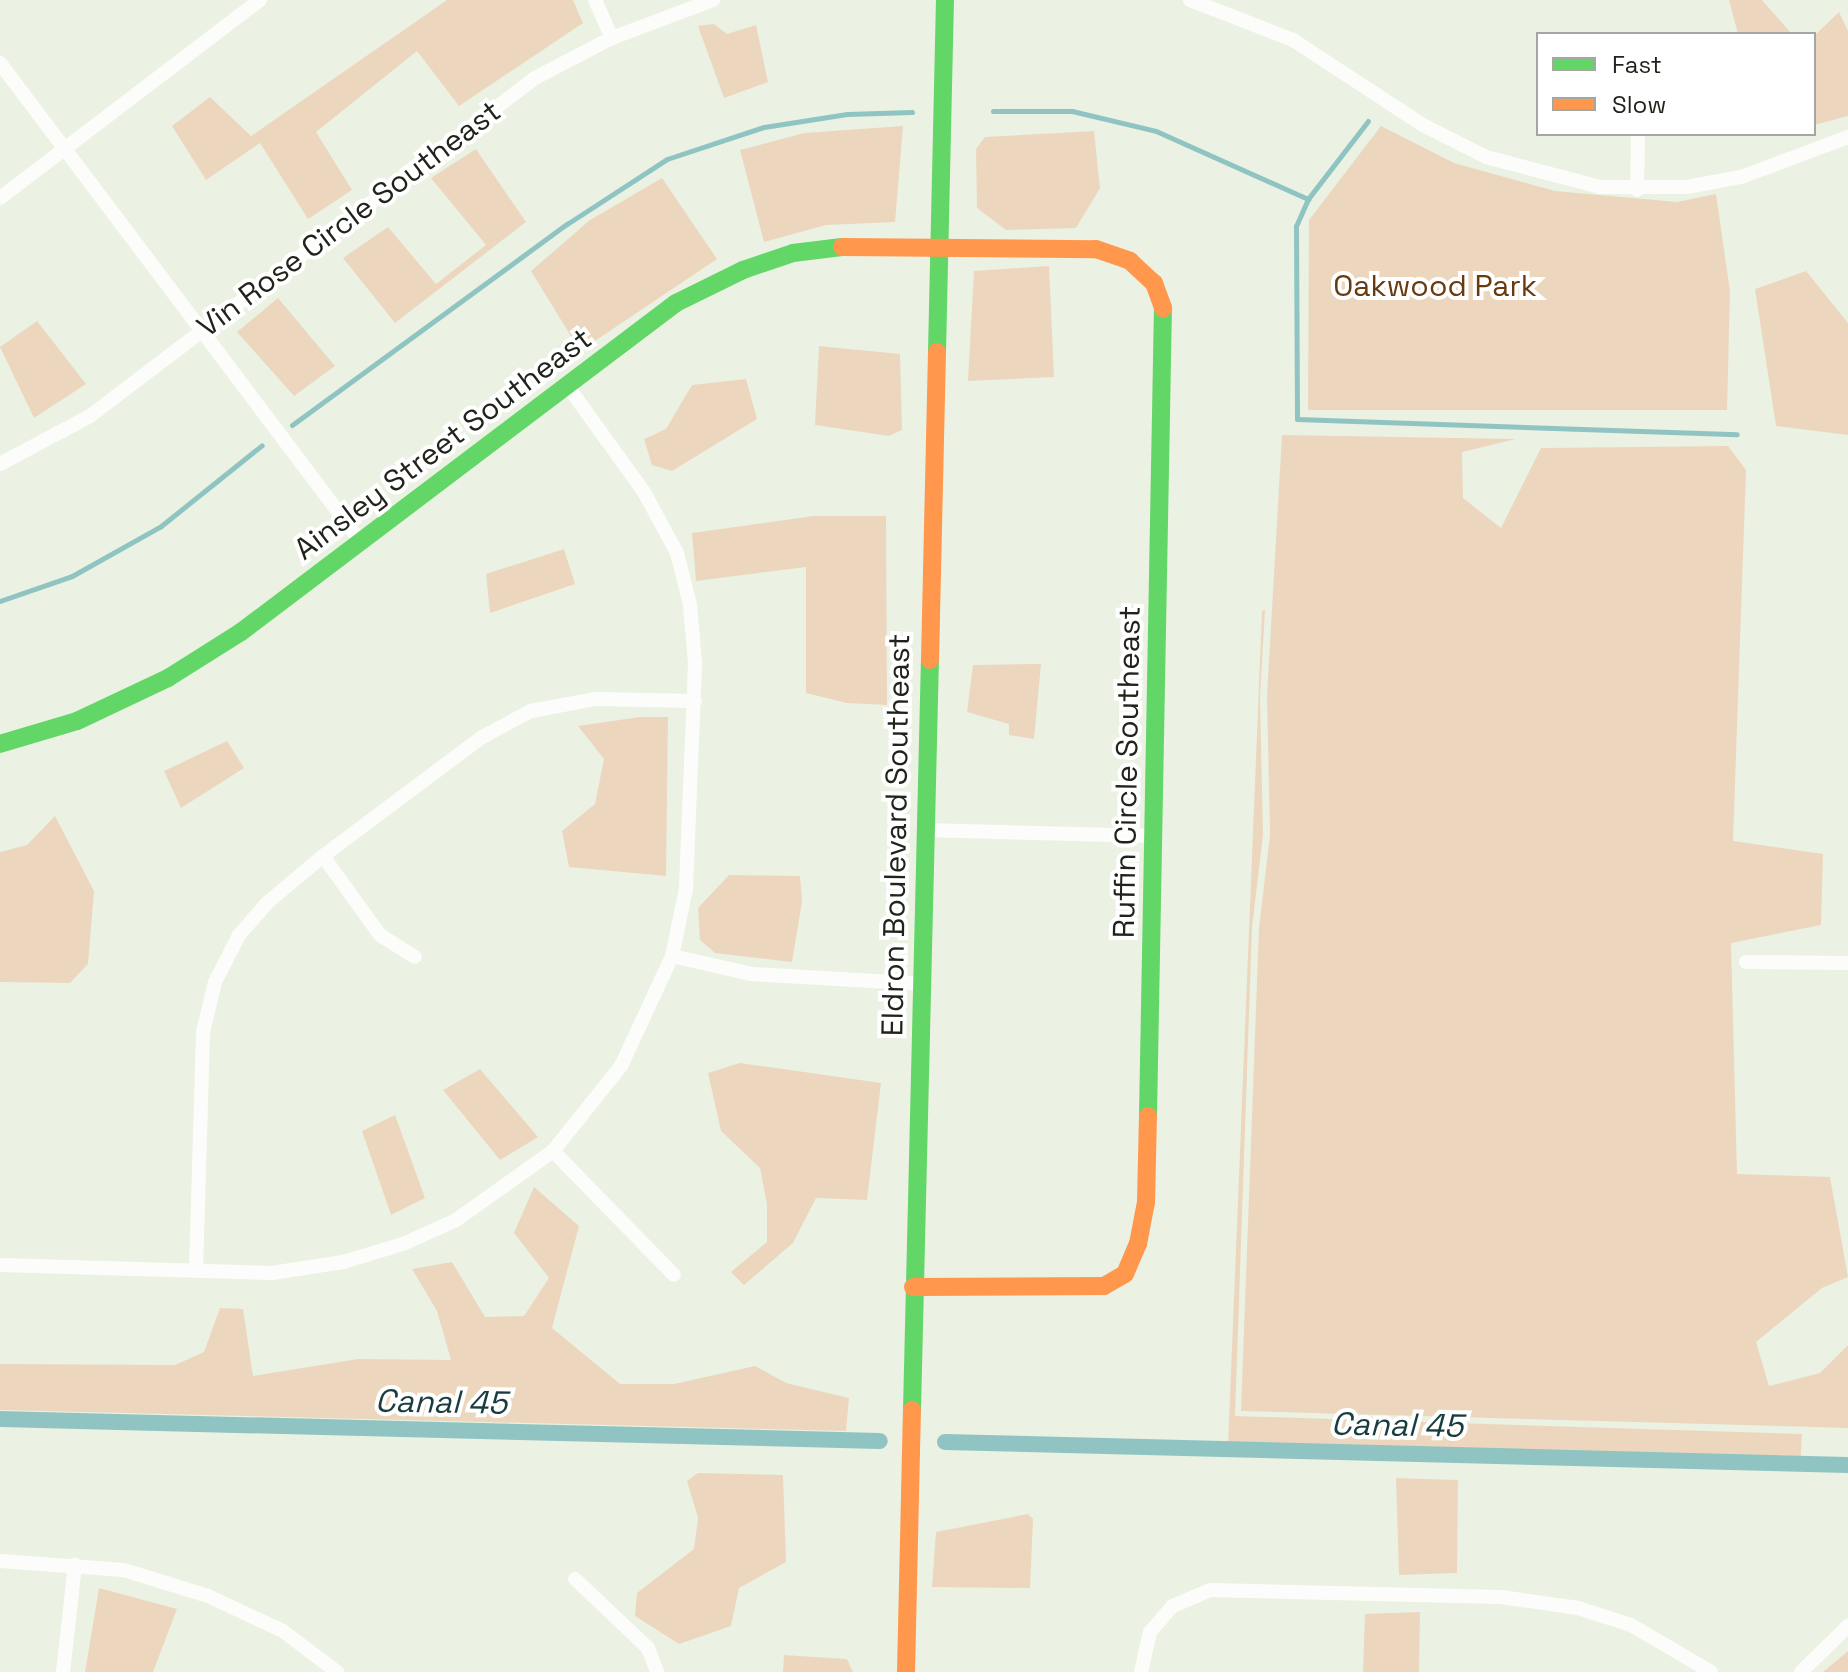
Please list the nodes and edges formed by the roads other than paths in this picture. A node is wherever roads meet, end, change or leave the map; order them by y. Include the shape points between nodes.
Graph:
1 (260, 0) edge
2 (595, 0) edge
3 (713, 0) edge
4 (945, 0) edge
5 (1190, 0) edge
6 (612, 38) junction
7 (0, 63) edge
8 (1638, 136) edge
9 (1848, 137) edge
10 (63, 151) junction
11 (1637, 190) junction
12 (0, 198) edge
13 (937, 246) junction
14 (201, 328) junction
15 (566, 384) junction
16 (0, 464) edge
17 (361, 542) junction
18 (695, 701) junction
19 (0, 744) edge
20 (924, 830) junction
21 (1153, 836) junction
22 (323, 856) junction
23 (672, 956) junction
24 (415, 957) dead end
25 (1746, 962) dead end
26 (1848, 963) edge
27 (922, 984) junction
28 (553, 1151) junction
29 (0, 1265) edge
30 (196, 1270) junction
31 (674, 1275) dead end
32 (913, 1287) junction
33 (0, 1561) edge
34 (75, 1565) junction
35 (575, 1579) dead end
36 (1848, 1626) edge
37 (63, 1672) edge
38 (337, 1672) edge
39 (657, 1672) edge
40 (906, 1672) edge
41 (1141, 1672) edge
42 (1711, 1672) edge
43 (1801, 1672) edge

1 - 10 street
2 - 6 street
3 - 6 street, Vin Rose Circle Southeast
4 - 13 street, Eldron Boulevard Southeast
5 - 11 street via 1293,40 1423,125 1486,157 1559,179
6 - 14 street, Vin Rose Circle Southeast via 535,78
7 - 10 street
8 - 11 street
9 - 11 street via 1741,177
10 - 12 street
10 - 14 street
13 - 15 street, Ainsley Street Southeast via 863,244 793,253 743,270 676,303
13 - 20 street, Eldron Boulevard Southeast
13 - 21 street, Ruffin Circle Southeast via 1096,249 1130,261 1154,283 1166,317
14 - 16 street, Vin Rose Circle Southeast via 90,416
14 - 17 street
15 - 17 street, Ainsley Street Southeast
15 - 18 street via 644,492 677,553 690,605
17 - 19 street, Ainsley Street Southeast via 241,632 168,678 77,721
18 - 22 street via 596,699 531,711 482,737
18 - 23 street via 686,889
20 - 21 street
20 - 27 street, Eldron Boulevard Southeast
21 - 32 street, Ruffin Circle Southeast via 1146,1202 1138,1244 1125,1274 1104,1286 1073,1290
22 - 24 street via 380,935
22 - 30 street via 268,902 239,935 215,982 203,1032
23 - 27 street via 751,974
23 - 28 street via 621,1066
25 - 26 street
27 - 32 street, Eldron Boulevard Southeast
28 - 30 street via 469,1212 403,1244 343,1262 272,1273
28 - 31 street
29 - 30 street
32 - 40 street, Eldron Boulevard Southeast
33 - 34 street
34 - 37 street
34 - 38 street via 124,1570 208,1596 283,1631
35 - 39 street via 648,1648
36 - 43 street
41 - 42 street via 1150,1632 1173,1606 1210,1590 1501,1597 1578,1608 1631,1625

